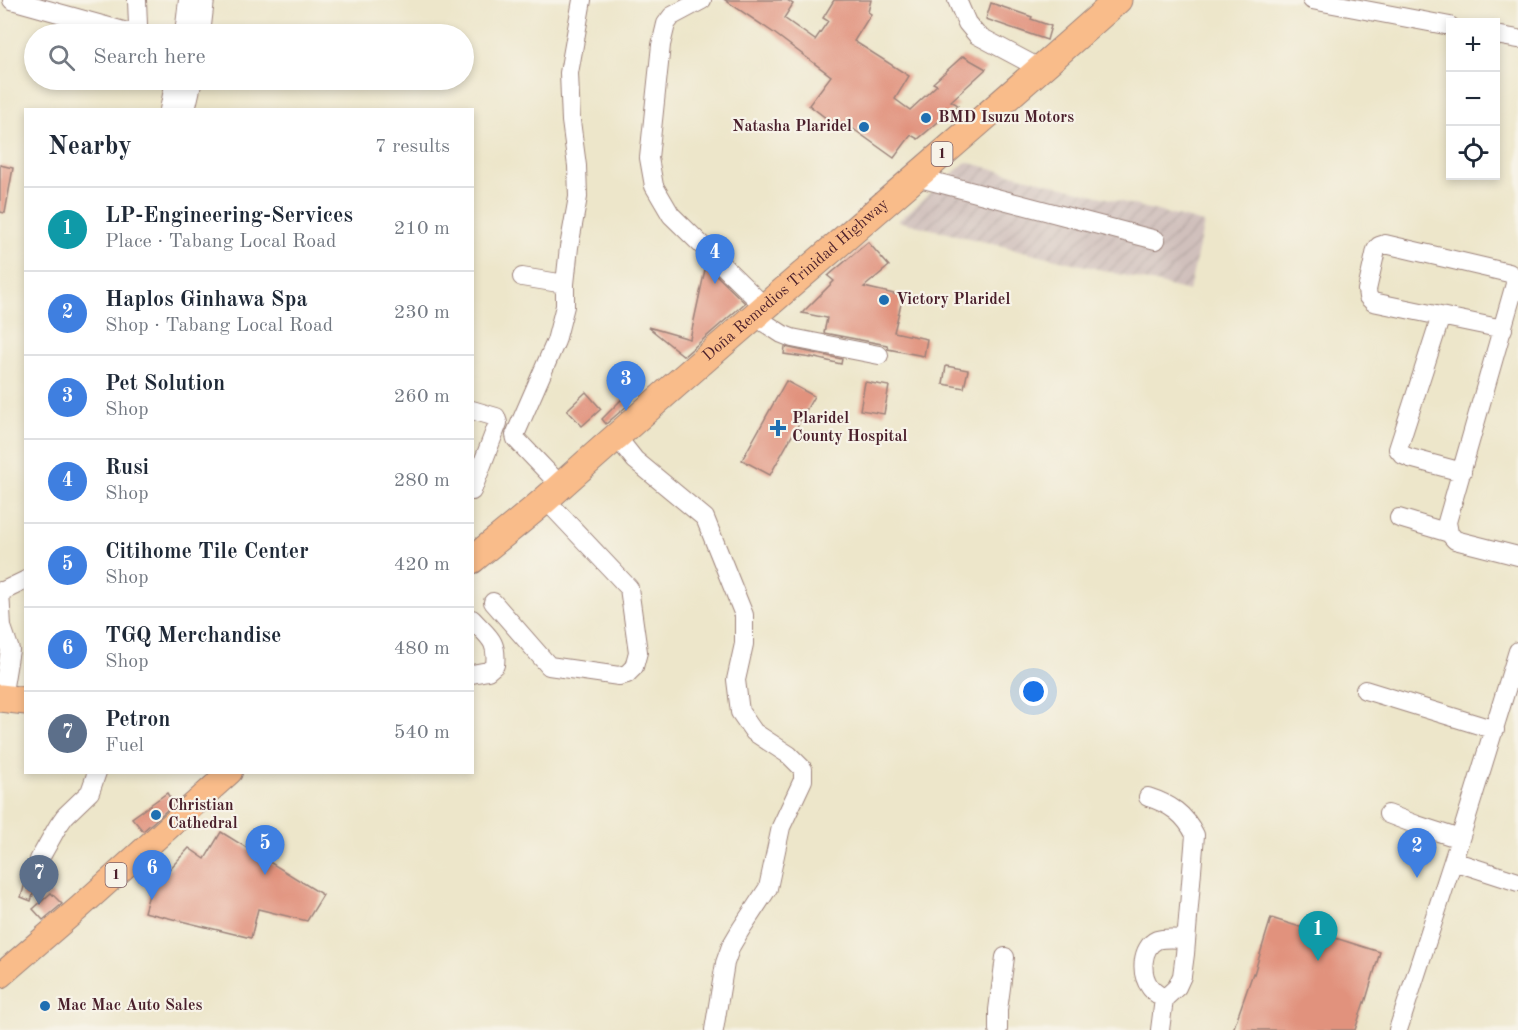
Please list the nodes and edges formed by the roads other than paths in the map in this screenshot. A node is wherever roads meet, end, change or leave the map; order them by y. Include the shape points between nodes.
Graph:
1 (12, 0) edge
2 (137, 0) edge
3 (188, 0) edge
4 (205, 0) edge
5 (582, 0) edge
6 (702, 0) edge
7 (957, 0) edge
8 (1118, 0) edge
9 (1312, 0) edge
10 (52, 6) edge
11 (104, 24) edge
12 (138, 24) edge
13 (185, 24) edge
14 (202, 24) edge
15 (1446, 25) edge
16 (1500, 36) edge
17 (1518, 39) edge
18 (1041, 69) junction
19 (916, 177) junction
20 (1156, 240) dead end
21 (522, 277) dead end
22 (565, 284) junction
23 (759, 312) junction
24 (1441, 316) junction
25 (1503, 329) junction
26 (879, 355) dead end
27 (474, 411) edge
28 (616, 436) junction
29 (1462, 472) junction
30 (474, 486) edge
31 (553, 492) junction
32 (1399, 518) dead end
33 (1449, 533) junction
34 (1518, 556) edge
35 (474, 558) edge
36 (24, 581) edge
37 (0, 591) edge
38 (493, 602) dead end
39 (474, 622) edge
40 (1518, 651) edge
41 (474, 674) edge
42 (1365, 690) dead end
43 (9, 699) edge
44 (1495, 730) junction
45 (96, 774) edge
46 (228, 774) edge
47 (1148, 797) dead end
48 (1388, 814) dead end
49 (1460, 839) junction
50 (39, 860) dead end
51 (1453, 861) junction
52 (1518, 882) edge
53 (1186, 939) junction
54 (1005, 957) dead end
55 (0, 976) edge
56 (1164, 999) junction
57 (714, 1030) edge
58 (998, 1030) edge
59 (1160, 1030) edge
60 (1398, 1030) edge

1 - 10 street
2 - 12 street
3 - 13 street
4 - 14 street
5 - 22 street via 569,73 578,197
6 - 23 street via 672,16 666,24 649,158 654,186 671,215
7 - 18 street via 976,35
8 - 18 highway, Doña Remedios Trinidad Highway / 1
9 - 15 street
10 - 11 street
16 - 17 street
18 - 19 highway, Doña Remedios Trinidad Highway / 1
19 - 20 street
19 - 23 highway, Doña Remedios Trinidad Highway / 1
21 - 22 street
22 - 31 street via 565,306 556,341 515,435
23 - 26 street via 782,334 792,338
23 - 28 highway, Doña Remedios Trinidad Highway / 1
24 - 25 street
24 - 25 street via 1373,302 1368,297 1379,246 1384,244 1515,277
24 - 29 street via 1398,449 1410,458
25 - 29 street
27 - 30 street via 496,417 498,423
28 - 31 highway, Doña Remedios Trinidad Highway / 1
28 - 57 street via 635,460 705,518 744,615 744,644 736,680 740,712 754,732 789,755 802,769 803,780 781,828 768,888 741,929 725,963
29 - 33 street via 1447,522
31 - 35 highway, Doña Remedios Trinidad Highway / 1
31 - 38 street via 629,588 638,652 634,667 619,676 549,666
32 - 33 street
33 - 34 street via 1455,540
36 - 37 street
37 - 43 street via 2,627 10,651
39 - 41 street via 492,641 496,652 495,665
40 - 44 street
42 - 44 street
44 - 49 street
45 - 50 street via 90,792 65,816
46 - 55 main road, 1
47 - 53 street via 1180,813 1195,835
48 - 49 street
49 - 51 street
51 - 52 street
51 - 60 street
53 - 56 street via 1182,976
53 - 56 street via 1155,941 1145,954 1143,971 1148,984
54 - 58 street
56 - 59 street

